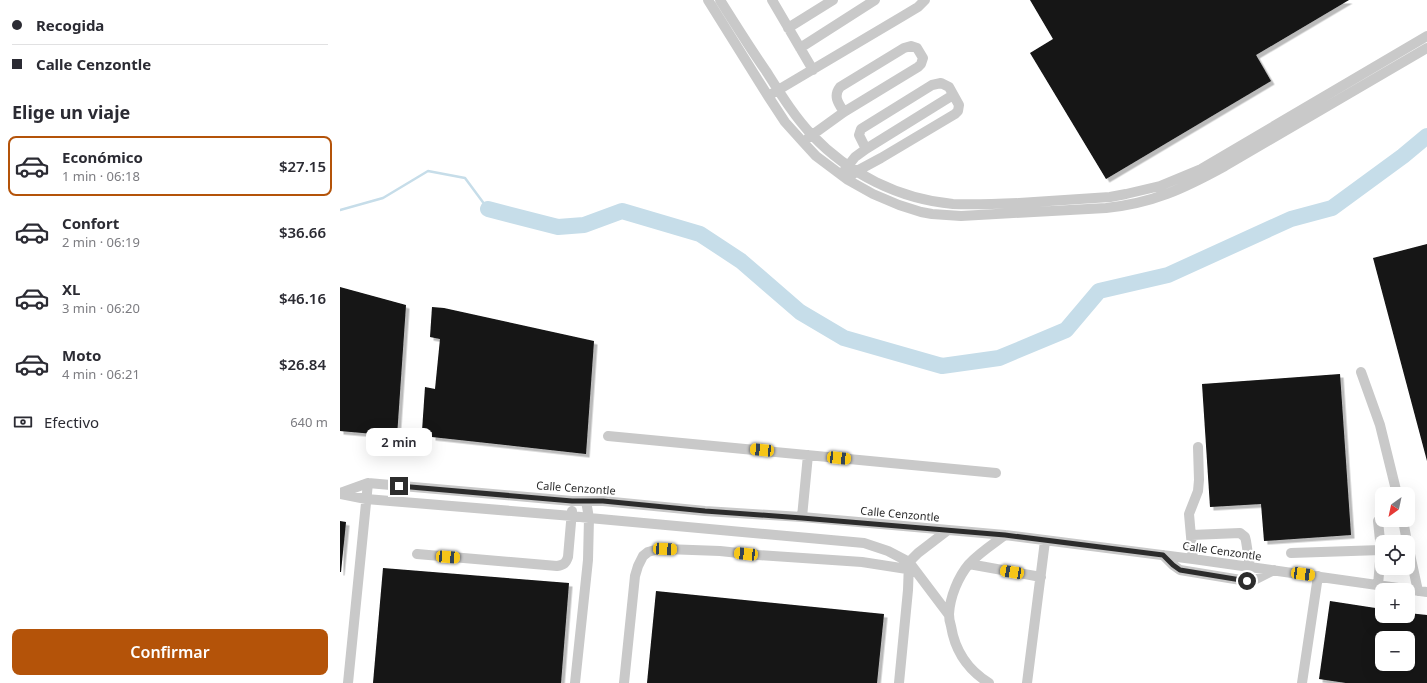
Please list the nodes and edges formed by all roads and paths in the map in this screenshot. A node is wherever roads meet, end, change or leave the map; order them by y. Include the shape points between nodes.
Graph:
1 (708, 0) edge
2 (720, 0) edge
3 (833, 0) edge
4 (875, 0) edge
5 (925, 0) edge
6 (776, 1) edge
7 (788, 28) junction
8 (1427, 36) edge
9 (800, 48) junction
10 (1427, 48) edge
11 (813, 70) junction
12 (779, 90) junction
13 (953, 95) junction
14 (768, 96) junction
15 (844, 112) junction
16 (812, 135) junction
17 (803, 142) junction
18 (866, 149) junction
19 (851, 169) junction
20 (844, 178) junction
21 (1361, 372) dead end
22 (608, 436) dead end
23 (1198, 447) dead end
24 (808, 455) junction
25 (996, 474) dead end
26 (368, 483) junction
27 (1395, 487) edge
28 (340, 493) edge
29 (366, 499) junction
30 (572, 501) junction
31 (586, 501) junction
32 (572, 516) junction
33 (589, 518) junction
34 (802, 518) junction
35 (948, 530) junction
36 (1005, 535) junction
37 (1191, 535) junction
38 (1045, 541) junction
39 (1375, 550) edge
40 (417, 554) dead end
41 (1290, 554) dead end
42 (1163, 555) junction
43 (1193, 559) junction
44 (969, 564) junction
45 (908, 566) junction
46 (1250, 567) junction
47 (1415, 567) edge
48 (1274, 570) junction
49 (1318, 576) junction
50 (1041, 577) junction
51 (1375, 585) edge
52 (1422, 591) edge
53 (949, 615) junction
54 (348, 683) edge
55 (575, 683) edge
56 (624, 683) edge
57 (900, 683) edge
58 (987, 683) edge
59 (1027, 683) edge
60 (1302, 683) edge

1 - 14 street
2 - 12 street
3 - 7 street
4 - 9 street
5 - 11 street via 918,7
6 - 7 street
7 - 9 street
8 - 19 street via 1200,169 1142,191 1110,197 978,205 952,204 926,200 887,188
9 - 11 street
10 - 20 street via 1194,184 1139,203 1106,208 939,215 899,205
11 - 12 street
12 - 14 street
12 - 16 street
13 - 18 street
13 - 18 street via 948,86 938,83 872,122 859,133
13 - 19 street via 959,105 955,114 881,158
14 - 17 street via 785,122
15 - 15 street via 918,67 923,58 917,48 904,48 840,87 836,98
15 - 16 street
16 - 17 street
16 - 19 street
17 - 20 street
18 - 19 street via 855,157
19 - 20 street
21 - 27 street via 1380,425
22 - 24 street
23 - 37 street via 1199,480 1196,498 1189,514
24 - 25 street
24 - 34 street
26 - 28 street
26 - 29 street
26 - 30 street, Calle Cenzontle
28 - 29 street
29 - 32 street
29 - 54 street
30 - 31 street, Calle Cenzontle
30 - 32 street
31 - 33 street
31 - 34 street, Calle Cenzontle
32 - 33 street
32 - 40 street via 568,557 562,565
33 - 45 street via 864,543 888,551
33 - 55 street via 588,560
34 - 35 street, Calle Cenzontle
35 - 36 street, Calle Cenzontle
35 - 45 street
36 - 38 street, Calle Cenzontle
36 - 44 street
37 - 43 street
37 - 46 street via 1240,533 1246,541
38 - 42 street, Calle Cenzontle
38 - 50 street
39 - 41 street
42 - 43 street, Calle Cenzontle
42 - 48 street via 1180,570 1241,580 1252,580
43 - 46 street, Calle Cenzontle
44 - 50 street
44 - 53 street via 957,584
45 - 53 street
45 - 56 street via 720,551 665,549 648,552 643,556 635,576
45 - 57 street
46 - 48 street, Calle Cenzontle
47 - 52 street
48 - 49 street, Calle Cenzontle
49 - 51 street, Calle Cenzontle
49 - 60 street
50 - 59 street
53 - 58 street via 954,640 966,663

